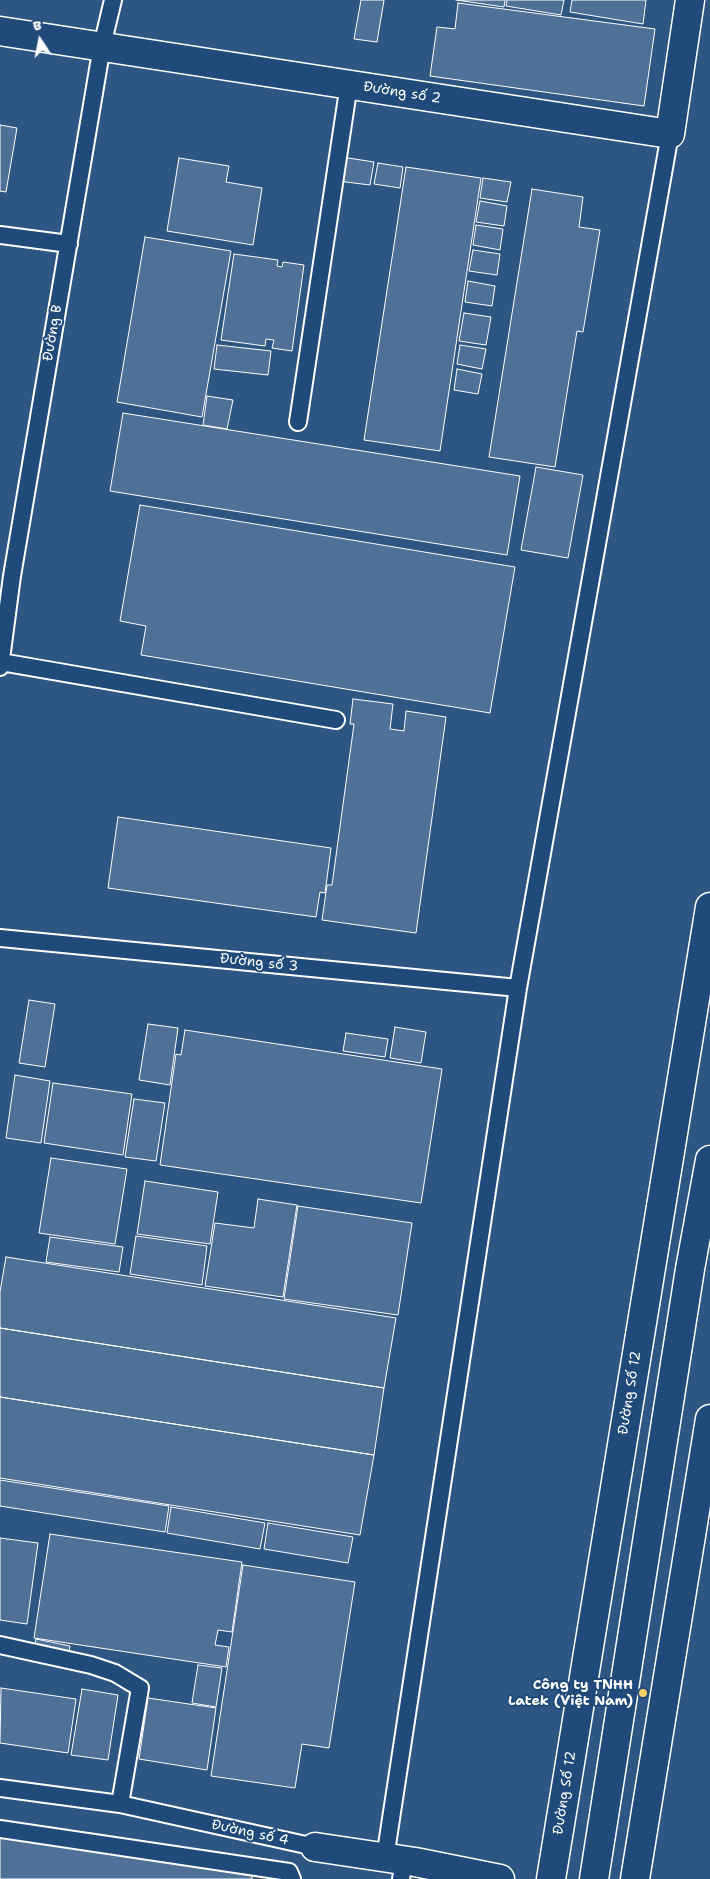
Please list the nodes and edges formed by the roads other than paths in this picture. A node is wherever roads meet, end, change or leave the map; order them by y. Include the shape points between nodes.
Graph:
1 (112, 0) edge
2 (690, 0) edge
3 (0, 31) edge
4 (102, 46) junction
5 (349, 84) junction
6 (670, 134) junction
7 (0, 235) edge
8 (69, 244) junction
9 (298, 422) dead end
10 (6, 575) edge
11 (0, 664) edge
12 (336, 720) dead end
13 (710, 907) edge
14 (0, 938) edge
15 (518, 988) junction
16 (710, 1160) edge
17 (710, 1419) edge
18 (0, 1644) edge
19 (0, 1788) edge
20 (120, 1804) junction
21 (0, 1829) edge
22 (315, 1847) joint
23 (397, 1866) edge
24 (292, 1879) edge
25 (500, 1879) edge
26 (551, 1879) edge
27 (594, 1879) edge
28 (635, 1879) edge

1 - 4 lane, Đường B
2 - 6 street
3 - 4 street, Đường số 2
4 - 5 street, Đường số 2
4 - 8 lane, Đường B
5 - 6 street, Đường số 2
5 - 9 lane
6 - 15 lane
7 - 8 lane
8 - 10 lane, Đường B
10 - 11 lane, Đường B
11 - 12 lane
13 - 26 street, Đường Số 12
14 - 15 lane, Đường số 3
15 - 23 lane
16 - 27 street
17 - 28 street
18 - 20 lane via 91,1665 115,1673 140,1688
19 - 20 lane, Đường số 4
20 - 22 lane, Đường số 4
21 - 24 lane via 289,1872
22 - 23 street, Đường số 4
23 - 25 street, Đường số 4

